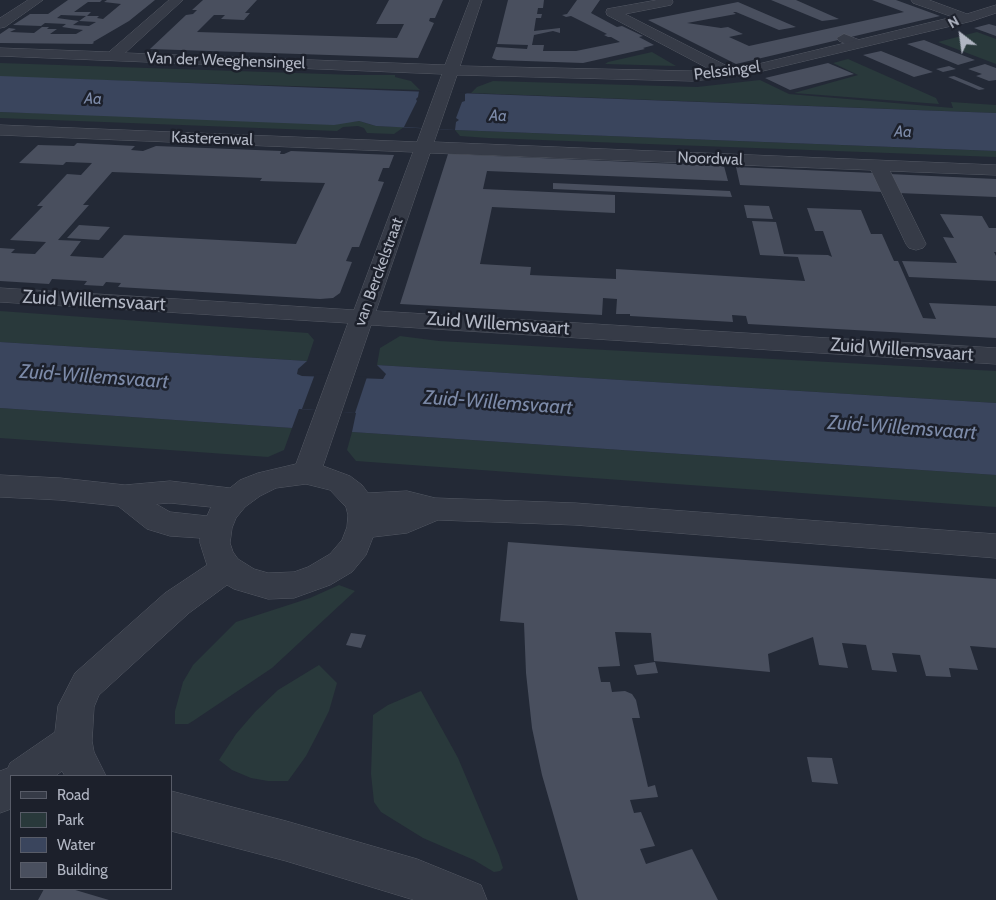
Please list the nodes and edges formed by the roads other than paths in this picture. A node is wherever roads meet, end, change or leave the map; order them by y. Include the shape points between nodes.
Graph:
1 (37, 0) edge
2 (177, 0) edge
3 (476, 0) edge
4 (917, 0) edge
5 (666, 2) dead end
6 (996, 9) edge
7 (967, 18) junction
8 (0, 24) edge
9 (0, 52) edge
10 (112, 56) junction
11 (451, 70) junction
12 (729, 73) junction
13 (0, 130) edge
14 (427, 138) junction
15 (878, 166) junction
16 (996, 170) edge
17 (916, 244) dead end
18 (0, 295) edge
19 (363, 316) junction
20 (996, 356) edge
21 (306, 474) junction
22 (0, 486) edge
23 (125, 496) junction
24 (235, 499) junction
25 (361, 516) junction
26 (217, 528) junction
27 (996, 546) edge
28 (227, 568) junction
29 (73, 741) junction
30 (25, 775) edge
31 (86, 775) edge
32 (172, 811) edge
33 (466, 900) edge

1 - 8 street
2 - 10 street
3 - 11 street, van Berckelstraat
4 - 7 street
5 - 12 street via 612,12
6 - 7 street, Pelssingel
7 - 12 street, Pelssingel via 851,41
9 - 10 street, Van der Weeghensingel
10 - 11 street, Van der Weeghensingel
11 - 12 street, Pelssingel via 666,76
11 - 14 street, van Berckelstraat
13 - 14 street, Kasterenwal via 294,142
14 - 15 street, Noordwal
14 - 19 street, van Berckelstraat
15 - 16 street, Noordwal
15 - 17 street
18 - 19 street, Zuid Willemsvaart
19 - 20 street, Zuid Willemsvaart
19 - 21 street, van Berckelstraat
21 - 24 street via 268,480
21 - 25 street via 340,483 352,493
22 - 23 street
23 - 24 street via 170,492
23 - 26 street via 158,520
24 - 26 street via 223,513
25 - 27 street via 407,522 434,509 575,514
25 - 28 street via 355,546 340,562 319,576 294,585 268,586 244,580
26 - 28 street via 215,543
28 - 29 street via 178,603 88,684 76,706
29 - 30 street
29 - 31 street via 76,759
32 - 33 street via 286,841 408,878

